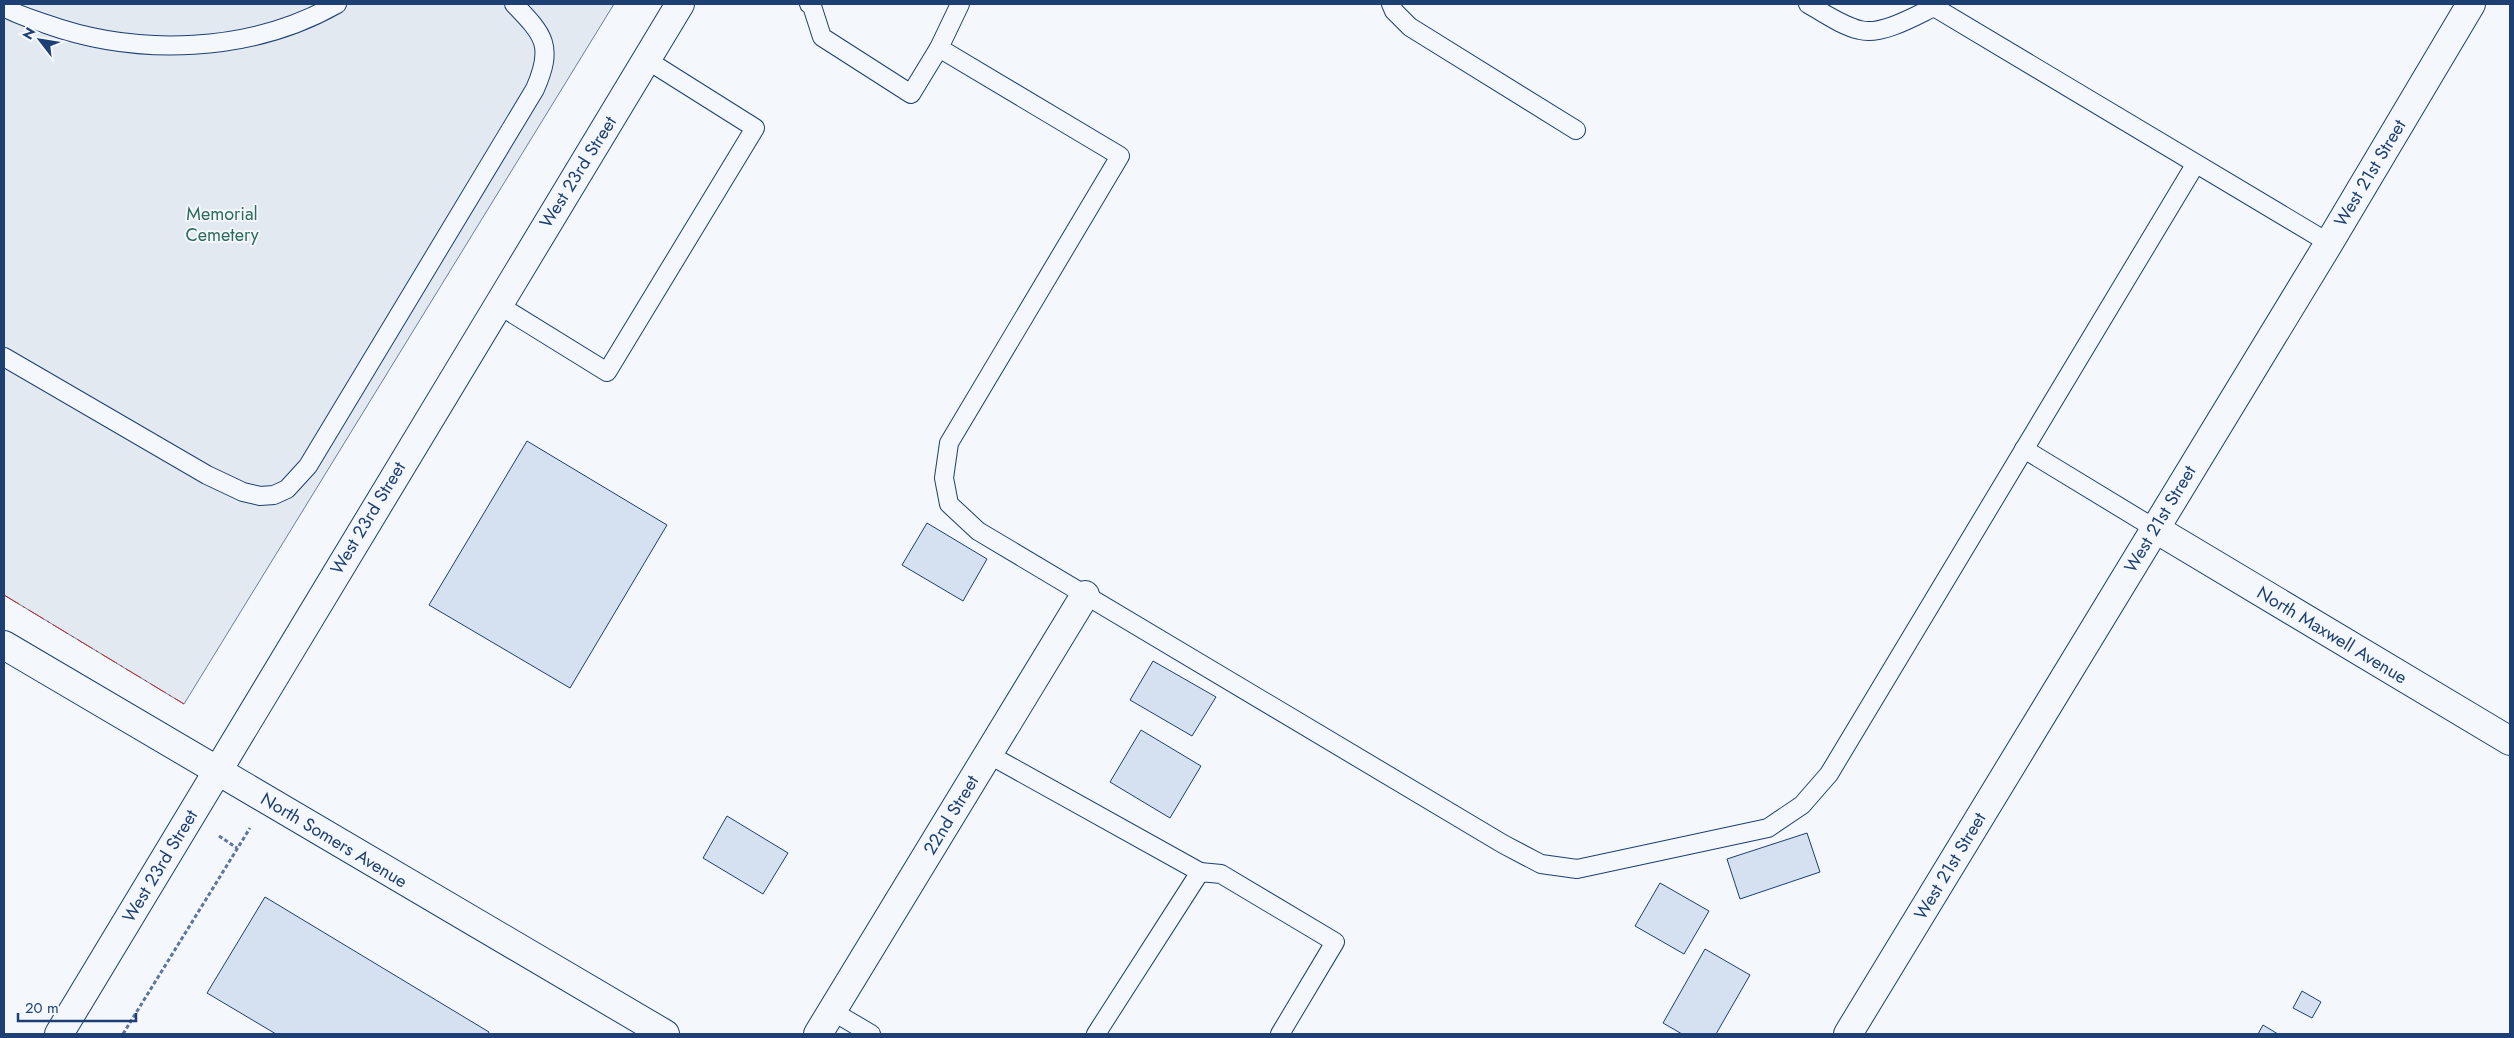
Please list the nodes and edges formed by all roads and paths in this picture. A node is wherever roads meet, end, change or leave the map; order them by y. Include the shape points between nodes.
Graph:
1 (337, 4) edge
2 (514, 4) edge
3 (680, 4) edge
4 (809, 4) edge
5 (960, 4) edge
6 (1391, 4) edge
7 (1808, 4) edge
8 (2471, 4) edge
9 (1934, 5) edge
10 (4, 7) edge
11 (939, 48) junction
12 (647, 60) junction
13 (1576, 130) dead end
14 (2195, 165) junction
15 (2329, 243) junction
16 (497, 304) junction
17 (4, 357) edge
18 (2024, 450) junction
19 (2154, 528) junction
20 (1085, 595) junction
21 (4, 645) edge
22 (2510, 740) edge
23 (988, 754) junction
24 (218, 771) junction
25 (237, 848) dead end
26 (1200, 872) junction
27 (832, 1011) junction
28 (59, 1034) edge
29 (123, 1034) edge
30 (665, 1034) edge
31 (818, 1034) edge
32 (871, 1034) edge
33 (1096, 1034) edge
34 (1280, 1034) edge
35 (1848, 1034) edge

1 - 10 lane via 261,34 209,44 171,46 73,34
2 - 17 lane via 536,26 546,48 544,68 535,88 308,466 287,489 274,495 260,496 242,492 207,476
3 - 12 street, West 23rd Street
4 - 11 lane via 822,37 911,94
5 - 11 lane
6 - 13 lane via 1394,12 1410,28
7 - 9 lane via 1862,31 1892,27
8 - 15 street, West 21st Street
9 - 14 lane
11 - 20 lane via 1120,156 949,443 944,478 949,504 978,532
12 - 16 street, West 23rd Street
12 - 16 lane via 755,128 607,372
14 - 15 lane
14 - 18 lane
15 - 19 street, West 21st Street
16 - 24 street, West 23rd Street
18 - 19 lane
18 - 20 lane via 1829,774 1802,805 1768,828 1577,869 1541,864 1503,844
19 - 22 street, North Maxwell Avenue
19 - 35 street, West 21st Street
20 - 23 street, 22nd Street
21 - 24 street, North Somers Avenue
23 - 26 lane
23 - 27 street, 22nd Street
24 - 28 street, West 23rd Street
24 - 30 street, North Somers Avenue
25 - 29 path
26 - 33 lane
26 - 34 lane via 1222,874 1335,942
27 - 31 street, 22nd Street
27 - 32 lane

